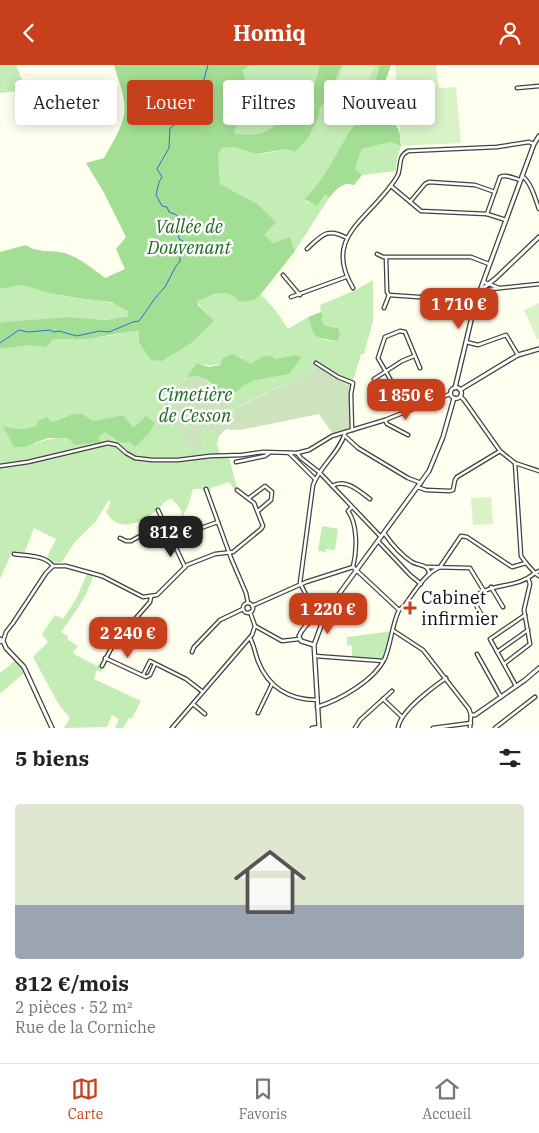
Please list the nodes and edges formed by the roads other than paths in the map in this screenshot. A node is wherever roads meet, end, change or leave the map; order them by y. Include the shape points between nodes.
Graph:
1 (539, 86) edge
2 (517, 88) dead end
3 (539, 136) edge
4 (534, 143) junction
5 (522, 176) junction
6 (520, 180) junction
7 (391, 186) junction
8 (495, 192) junction
9 (410, 202) junction
10 (539, 209) edge
11 (487, 214) junction
12 (506, 220) junction
13 (539, 237) edge
14 (347, 238) junction
15 (307, 249) dead end
16 (377, 254) dead end
17 (386, 257) junction
18 (490, 264) junction
19 (283, 275) dead end
20 (497, 276) junction
21 (346, 277) junction
22 (485, 277) junction
23 (484, 281) junction
24 (490, 283) junction
25 (539, 284) edge
26 (353, 288) dead end
27 (500, 289) junction
28 (480, 291) junction
29 (441, 292) dead end
30 (300, 295) junction
31 (390, 295) junction
32 (291, 297) dead end
33 (436, 300) junction
34 (384, 308) dead end
35 (474, 309) junction
36 (465, 342) junction
37 (539, 349) edge
38 (518, 355) junction
39 (414, 356) junction
40 (316, 363) dead end
41 (420, 368) dead end
42 (385, 371) junction
43 (374, 379) dead end
44 (456, 388) junction
45 (460, 390) junction
46 (450, 394) junction
47 (460, 396) junction
48 (454, 398) junction
49 (407, 411) junction
50 (385, 420) junction
51 (352, 430) junction
52 (345, 434) junction
53 (408, 435) dead end
54 (500, 451) junction
55 (270, 452) junction
56 (289, 453) junction
57 (297, 453) junction
58 (236, 462) dead end
59 (515, 463) junction
60 (0, 466) edge
61 (539, 471) edge
62 (319, 472) junction
63 (315, 479) junction
64 (421, 483) junction
65 (332, 485) junction
66 (417, 487) junction
67 (206, 489) dead end
68 (237, 490) dead end
69 (249, 499) junction
70 (370, 499) dead end
71 (352, 507) junction
72 (158, 510) dead end
73 (258, 511) junction
74 (218, 522) junction
75 (164, 523) junction
76 (384, 533) junction
77 (120, 537) dead end
78 (172, 538) junction
79 (379, 539) junction
80 (14, 553) dead end
81 (229, 553) junction
82 (402, 554) junction
83 (396, 560) junction
84 (526, 563) junction
85 (53, 566) junction
86 (185, 567) junction
87 (427, 567) junction
88 (440, 567) junction
89 (354, 568) junction
90 (539, 571) edge
91 (535, 573) junction
92 (539, 575) edge
93 (429, 576) junction
94 (528, 578) junction
95 (421, 584) junction
96 (300, 585) junction
97 (491, 587) junction
98 (484, 591) junction
99 (150, 597) junction
100 (248, 603) junction
101 (252, 605) junction
102 (503, 607) dead end
103 (243, 609) junction
104 (399, 610) junction
105 (250, 612) junction
106 (525, 615) junction
107 (319, 617) junction
108 (484, 619) dead end
109 (255, 626) junction
110 (528, 630) junction
111 (394, 631) junction
112 (6, 632) junction
113 (250, 638) junction
114 (299, 639) junction
115 (1, 640) edge
116 (314, 645) junction
117 (192, 652) dead end
118 (497, 652) junction
119 (476, 654) dead end
120 (315, 656) junction
121 (106, 658) junction
122 (383, 661) junction
123 (504, 663) junction
124 (156, 664) junction
125 (102, 666) dead end
126 (539, 668) edge
127 (143, 675) junction
128 (446, 677) junction
129 (272, 684) junction
130 (516, 686) junction
131 (392, 691) dead end
132 (203, 692) junction
133 (501, 697) junction
134 (535, 697) dead end
135 (383, 699) junction
136 (317, 701) junction
137 (193, 704) junction
138 (317, 707) junction
139 (258, 713) dead end
140 (205, 714) dead end
141 (471, 715) junction
142 (402, 717) junction
143 (471, 726) edge
144 (319, 727) edge
145 (52, 728) edge
146 (172, 728) edge
147 (312, 728) edge
148 (355, 728) edge
149 (398, 728) edge
150 (433, 728) edge
151 (495, 728) edge

1 - 2 street
3 - 4 street
4 - 5 street
4 - 7 street via 408,151 401,158
5 - 6 street
5 - 10 street via 529,184
6 - 8 street via 501,177
6 - 12 street
7 - 9 street
7 - 14 street
8 - 9 street via 475,185 429,182
8 - 11 street
9 - 11 street via 420,211
11 - 12 street
12 - 18 street
13 - 20 street
14 - 15 street via 328,232
14 - 21 street via 342,259
16 - 17 street
17 - 18 street via 471,257
17 - 31 street via 387,292
18 - 22 street
19 - 30 street
20 - 22 street
20 - 24 street
21 - 26 street
21 - 30 street
22 - 23 street
23 - 24 street
23 - 28 street
24 - 27 street
24 - 28 street
25 - 27 street
27 - 28 street
28 - 35 street
29 - 33 street
30 - 32 street
31 - 33 street
31 - 34 street
33 - 35 street via 447,309
35 - 36 street
36 - 38 street via 478,345 506,335
36 - 44 street
37 - 38 street
38 - 45 street
39 - 41 street
39 - 42 street
39 - 42 street via 404,332 386,337 378,358
40 - 51 street via 353,383
42 - 43 street
42 - 49 street
44 - 45 street
44 - 46 street
45 - 47 street
46 - 48 street
46 - 49 street
47 - 48 street
47 - 54 street
48 - 64 street via 434,461
49 - 50 street
50 - 51 street
50 - 53 street
51 - 52 street
52 - 57 street via 332,436 314,448
52 - 62 street
52 - 64 street via 358,448
54 - 59 street
54 - 66 street via 457,477 453,490
55 - 56 street
55 - 58 street
55 - 60 street via 152,460 130,456 117,445 108,443
56 - 57 street
56 - 63 street
57 - 62 street
59 - 61 street
59 - 84 street via 520,547
62 - 63 street
62 - 65 street
63 - 96 street
64 - 66 street
65 - 70 street via 350,485
65 - 71 street
66 - 76 street
67 - 74 street
68 - 69 street
69 - 73 street
69 - 73 street via 265,486 272,493 271,499
71 - 79 street
71 - 89 street via 348,511 354,529
72 - 75 street
73 - 81 street via 261,529
74 - 78 street
74 - 81 street
75 - 77 street via 131,541
75 - 78 street
76 - 79 street
76 - 82 street
78 - 86 street
79 - 83 street
79 - 89 street
80 - 85 street via 41,558
81 - 86 street via 192,562
81 - 100 street
82 - 83 street
82 - 87 street via 413,563
83 - 95 street
84 - 88 street via 512,567 463,536
84 - 91 street
85 - 99 street via 61,565 102,576 140,596
85 - 112 street
86 - 99 street via 157,595
87 - 88 street
87 - 93 street
88 - 93 street
88 - 98 street via 470,568
89 - 96 street
89 - 104 street
89 - 107 street
90 - 91 street
91 - 92 street
91 - 94 street
93 - 95 street
94 - 97 street via 514,584
94 - 106 street
95 - 104 street
96 - 101 street
96 - 107 street
97 - 98 street
97 - 102 street
98 - 108 street via 472,598
99 - 121 street via 150,602 114,643
100 - 101 street
100 - 103 street
101 - 105 street
103 - 105 street
103 - 117 street via 209,629
104 - 111 street
105 - 109 street
106 - 110 street
106 - 118 street via 490,639
107 - 114 street via 300,632
107 - 116 street via 321,626
109 - 113 street
109 - 114 street via 282,641
110 - 118 street
110 - 123 street via 530,642 527,647
111 - 122 street
111 - 128 street via 419,646
112 - 115 street
112 - 115 street
113 - 129 street via 261,667
113 - 132 street
114 - 116 street
115 - 145 street via 24,667
116 - 120 street
118 - 123 street
119 - 133 street
120 - 122 street
120 - 136 street
121 - 125 street
121 - 127 street
122 - 138 street via 374,674 334,702
123 - 130 street
124 - 127 street via 148,677
124 - 127 street via 150,661
124 - 132 street
126 - 130 street
128 - 141 street
128 - 142 street
129 - 136 street via 291,696
129 - 139 street
130 - 133 street
131 - 135 street
132 - 137 street
133 - 141 street
134 - 151 street
135 - 142 street
135 - 148 street
136 - 138 street
137 - 140 street
137 - 146 street
138 - 144 street
141 - 143 street
142 - 149 street
143 - 150 street
144 - 147 street

